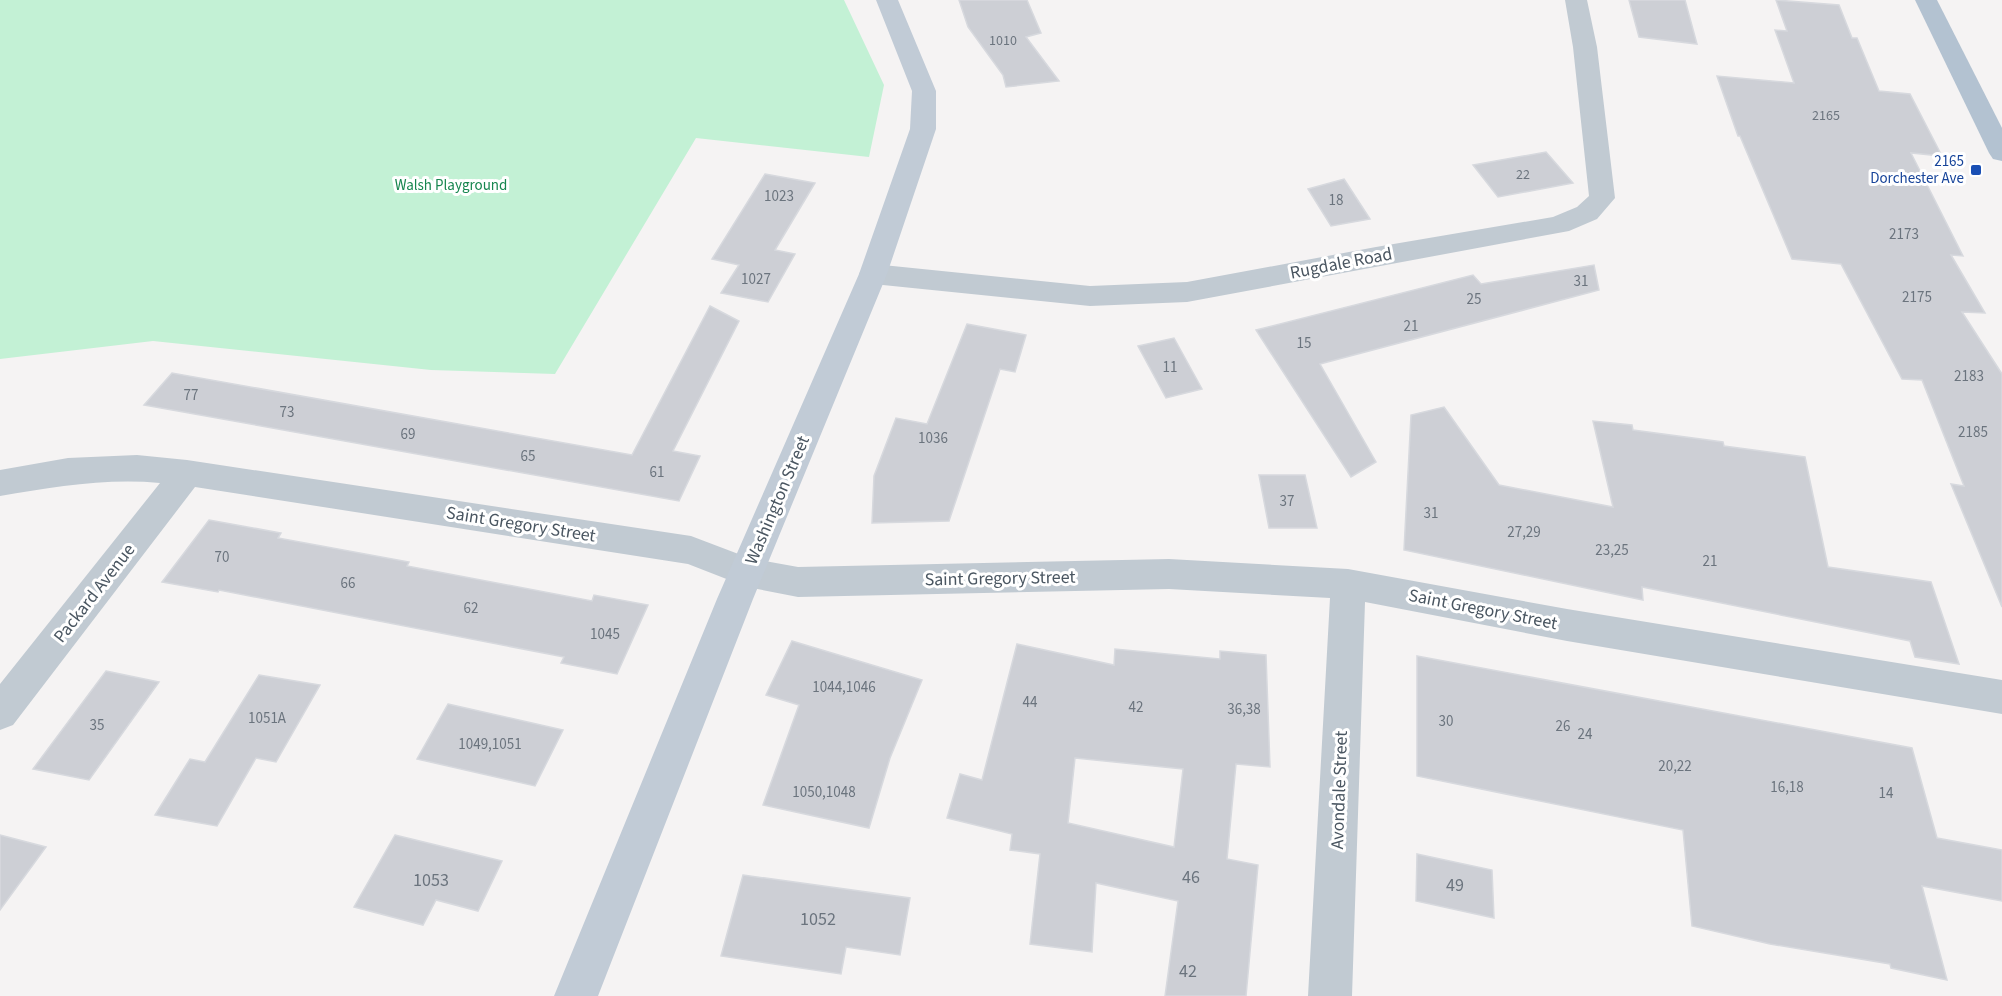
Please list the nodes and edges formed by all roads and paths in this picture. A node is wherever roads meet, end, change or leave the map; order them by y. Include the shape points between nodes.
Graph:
1 (887, 0) edge
2 (1576, 0) edge
3 (1926, 0) edge
4 (2002, 153) edge
5 (873, 274) junction
6 (187, 474) junction
7 (0, 483) edge
8 (747, 572) junction
9 (1348, 584) junction
10 (2002, 697) edge
11 (0, 713) edge
12 (576, 996) edge
13 (1330, 996) edge

1 - 5 main road, Washington Street via 924,91 923,129
2 - 5 street, Rugdale Road via 1602,198 1587,213 1558,225 1187,292 1090,296
3 - 4 main road
5 - 8 main road, Washington Street
6 - 7 street, Saint Gregory Street via 137,468 68,471
6 - 8 street, Saint Gregory Street via 691,550
6 - 11 street, Packard Avenue
8 - 9 street, Saint Gregory Street via 798,582 1169,574
8 - 12 main road, Washington Street
9 - 10 street, Saint Gregory Street via 1567,625
9 - 13 street, Avondale Street

